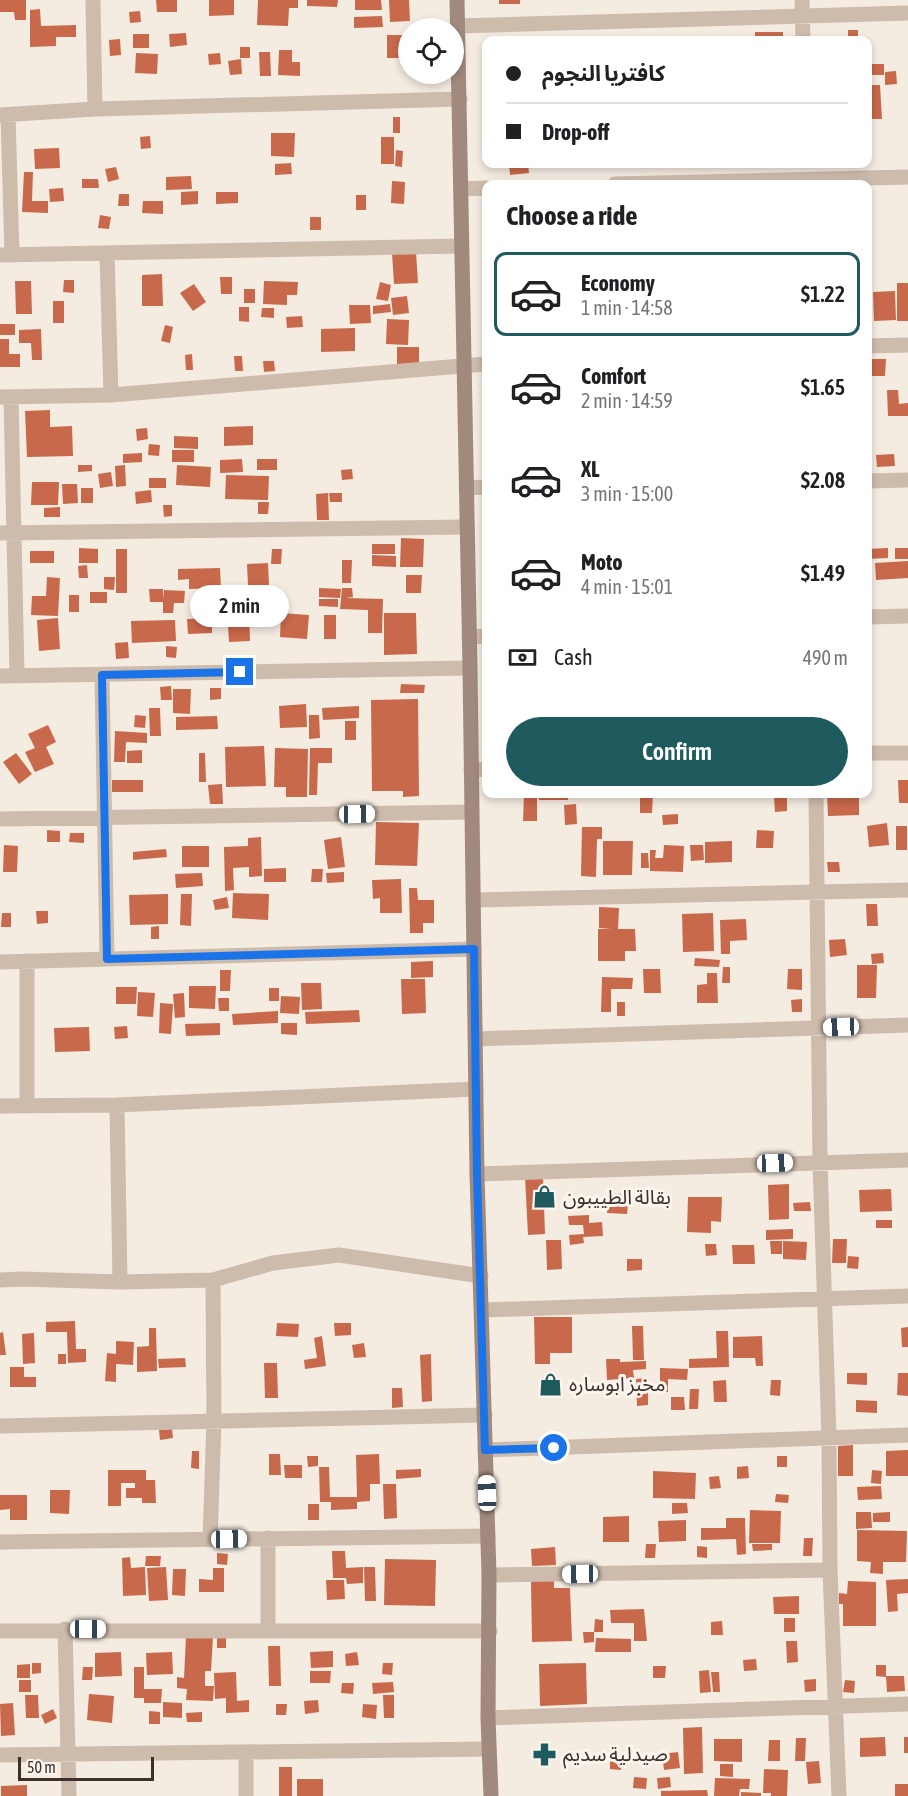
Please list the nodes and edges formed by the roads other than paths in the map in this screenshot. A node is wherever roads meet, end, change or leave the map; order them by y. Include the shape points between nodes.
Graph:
1 (93, 0) edge
2 (458, 0) edge
3 (802, 0) edge
4 (908, 13) edge
5 (802, 16) junction
6 (458, 18) edge
7 (464, 26) edge
8 (803, 36) edge
9 (460, 84) edge
10 (460, 99) junction
11 (95, 109) junction
12 (4, 115) edge
13 (806, 176) edge
14 (908, 177) edge
15 (710, 180) edge
16 (482, 188) edge
17 (462, 189) junction
18 (461, 246) junction
19 (106, 254) junction
20 (6, 255) edge
21 (908, 345) edge
22 (872, 346) edge
23 (482, 364) edge
24 (464, 365) junction
25 (111, 395) junction
26 (6, 397) edge
27 (908, 480) edge
28 (872, 481) edge
29 (466, 488) junction
30 (482, 488) edge
31 (467, 527) junction
32 (6, 533) edge
33 (908, 616) edge
34 (872, 617) edge
35 (482, 636) edge
36 (470, 637) junction
37 (470, 668) junction
38 (17, 675) junction
39 (102, 675) junction
40 (0, 676) edge
41 (872, 753) edge
42 (908, 753) edge
43 (479, 769) edge
44 (816, 798) edge
45 (471, 812) junction
46 (105, 817) junction
47 (0, 819) edge
48 (908, 890) edge
49 (818, 892) junction
50 (473, 900) junction
51 (474, 949) junction
52 (107, 959) junction
53 (27, 961) junction
54 (0, 962) edge
55 (908, 1025) edge
56 (818, 1028) junction
57 (475, 1039) junction
58 (476, 1089) junction
59 (27, 1105) junction
60 (117, 1105) junction
61 (0, 1106) edge
62 (908, 1160) edge
63 (820, 1162) junction
64 (477, 1174) junction
65 (481, 1276) junction
66 (0, 1280) edge
67 (213, 1280) junction
68 (120, 1282) junction
69 (908, 1296) edge
70 (824, 1298) junction
71 (483, 1310) junction
72 (485, 1415) junction
73 (214, 1422) junction
74 (0, 1426) edge
75 (908, 1435) edge
76 (830, 1437) junction
77 (485, 1450) junction
78 (488, 1536) junction
79 (268, 1538) junction
80 (210, 1539) junction
81 (0, 1542) edge
82 (830, 1570) junction
83 (489, 1575) junction
84 (65, 1629) junction
85 (0, 1630) edge
86 (268, 1630) junction
87 (490, 1631) junction
88 (908, 1704) edge
89 (836, 1706) junction
90 (488, 1718) junction
91 (489, 1749) junction
92 (246, 1753) junction
93 (68, 1754) junction
94 (0, 1755) edge
95 (69, 1796) edge
96 (246, 1796) edge
97 (491, 1796) edge
98 (839, 1796) edge

1 - 11 street
2 - 6 main road
3 - 5 street
4 - 5 street
5 - 7 street
5 - 8 street
9 - 10 main road
10 - 11 street
10 - 17 main road
11 - 12 street
12 - 20 street
13 - 14 street
13 - 15 street
16 - 17 street
17 - 18 main road
18 - 19 street
18 - 24 main road
19 - 20 street
19 - 25 street
21 - 22 street
23 - 24 street
24 - 25 street
24 - 29 main road
25 - 26 street
26 - 32 street
27 - 28 street
29 - 30 street
29 - 31 main road
31 - 32 street
31 - 36 main road
32 - 38 street
33 - 34 street
35 - 36 street
36 - 37 main road
37 - 39 street
37 - 43 main road
38 - 39 street
38 - 40 street
39 - 46 street
41 - 42 street
43 - 45 main road
44 - 49 street
45 - 46 street
45 - 50 main road
46 - 47 street
46 - 52 street
48 - 49 street
49 - 50 street
49 - 56 street
50 - 51 main road
51 - 52 street
51 - 57 main road
52 - 53 street
53 - 54 street
53 - 59 street
55 - 56 street
56 - 57 street
56 - 63 street
57 - 58 main road
58 - 60 street
58 - 64 main road
59 - 60 street
59 - 61 street
60 - 68 street
62 - 63 street
63 - 64 street
63 - 70 street
64 - 65 main road
65 - 67 street via 339,1255 273,1263
65 - 71 main road
66 - 68 street
67 - 68 street
67 - 73 street
69 - 70 street
70 - 71 street
70 - 76 street
71 - 72 main road
72 - 73 street
72 - 77 main road
73 - 74 street
73 - 80 street
75 - 76 street
76 - 77 street
76 - 82 street
77 - 78 main road
78 - 79 street
78 - 83 main road
79 - 80 street
79 - 86 street
80 - 81 street
82 - 83 street
82 - 89 street
83 - 87 main road
84 - 85 street
84 - 86 street
84 - 93 street
86 - 87 street
87 - 90 main road
88 - 89 street
89 - 90 street
89 - 98 street
90 - 91 main road
91 - 92 street
91 - 97 main road
92 - 93 street
92 - 96 street
93 - 94 street
93 - 95 street

